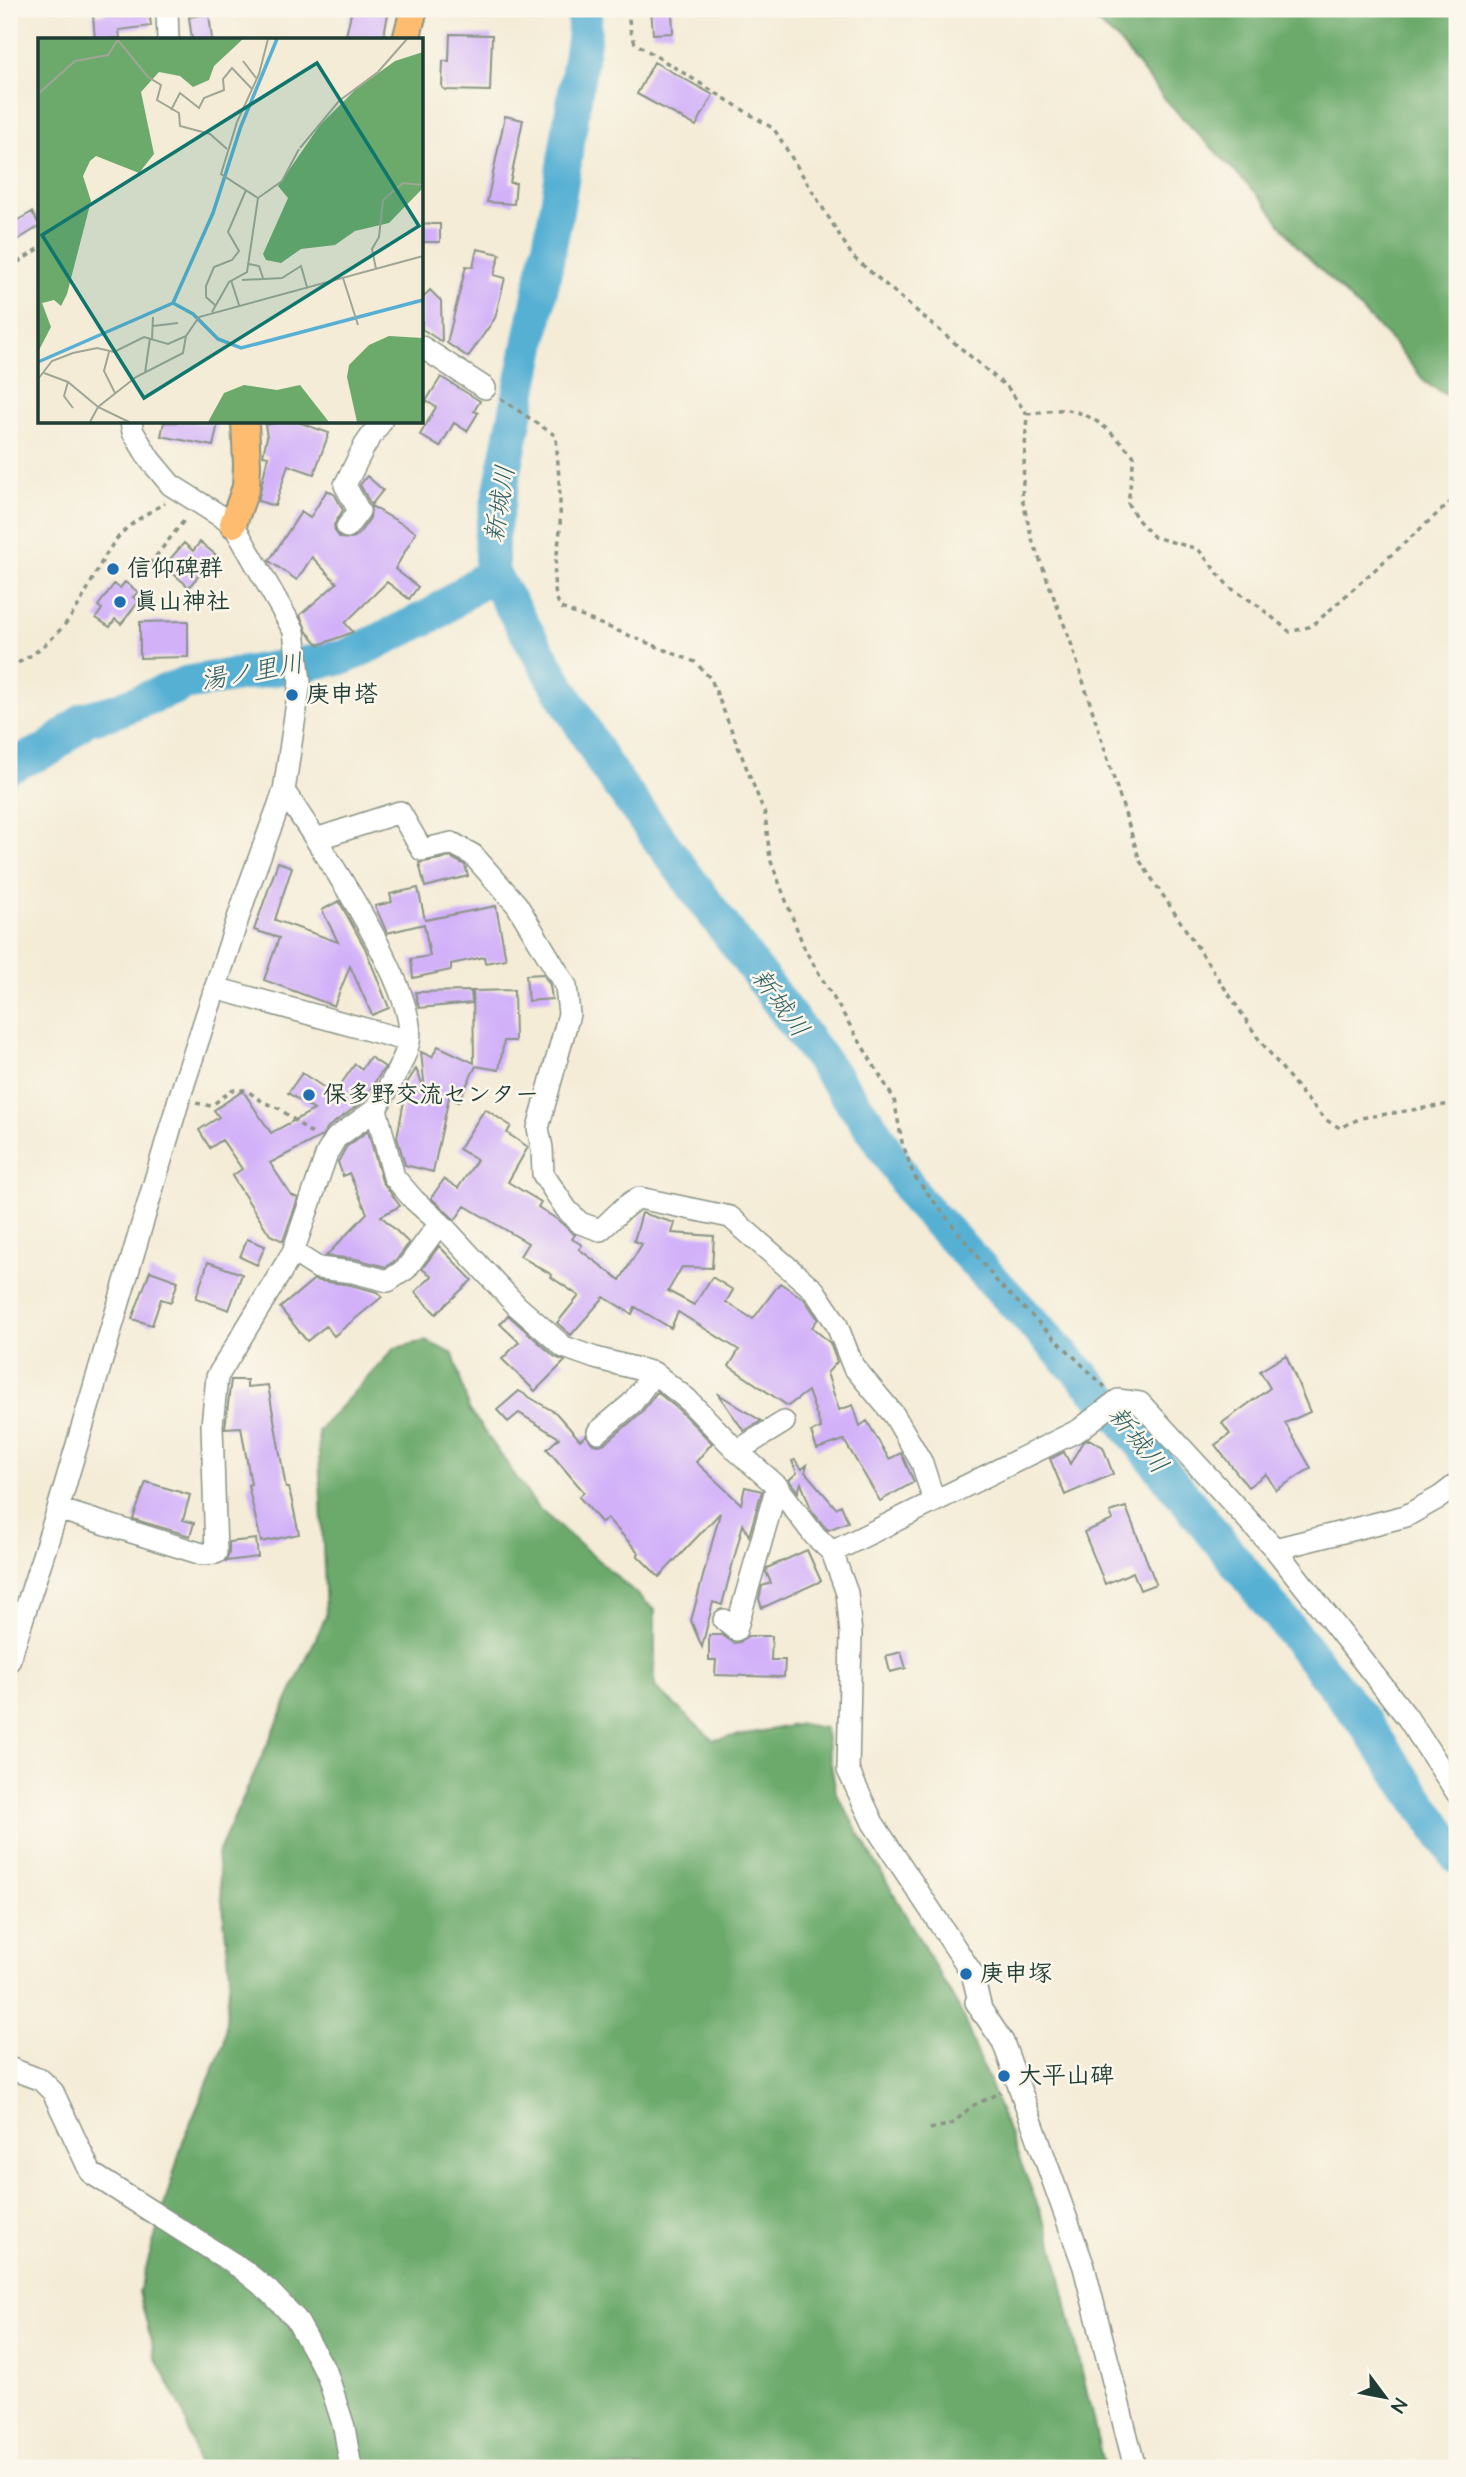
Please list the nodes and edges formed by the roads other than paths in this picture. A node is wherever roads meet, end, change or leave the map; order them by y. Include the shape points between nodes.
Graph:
1 (167, 9) edge
2 (414, 9) edge
3 (168, 38) edge
4 (407, 38) edge
5 (424, 353) edge
6 (485, 388) road end
7 (131, 424) edge
8 (245, 424) edge
9 (379, 424) edge
10 (233, 524) junction
11 (347, 527) dead end
12 (284, 791) junction
13 (316, 839) junction
14 (215, 988) junction
15 (409, 1041) junction
16 (376, 1109) junction
17 (440, 1223) junction
18 (293, 1252) junction
19 (653, 1373) junction
20 (784, 1422) dead end
21 (598, 1432) dead end
22 (737, 1451) junction
23 (1457, 1484) edge
24 (776, 1486) junction
25 (934, 1501) junction
26 (58, 1509) junction
27 (1275, 1549) junction
28 (832, 1552) junction
29 (724, 1620) dead end
30 (9, 1661) edge
31 (1457, 1793) edge
32 (9, 2068) edge
33 (351, 2468) edge
34 (1135, 2468) edge

1 - 3 street
2 - 4 main road
5 - 6 street
7 - 10 street via 150,460 171,485
8 - 10 main road via 246,486
9 - 11 street via 345,485 359,511
10 - 12 street via 294,631 300,682
12 - 13 street
12 - 14 street
13 - 15 street via 364,918 399,991
13 - 25 street via 400,812 422,850 452,843 473,855 517,905 566,986 569,1014 538,1128 543,1174 567,1210 580,1223 600,1230 626,1204 639,1198 730,1217 814,1290 836,1324 853,1366 894,1415 922,1464
14 - 15 street
14 - 26 street
15 - 16 street
16 - 17 street via 394,1177
16 - 18 street via 332,1144
17 - 18 street via 406,1269 388,1281 318,1268
17 - 19 street via 517,1306 564,1347
18 - 26 street via 217,1377 212,1425 216,1553 202,1555
19 - 21 street via 632,1403
19 - 22 street via 687,1399
20 - 22 street
22 - 24 street
23 - 27 street via 1405,1516
24 - 28 street
24 - 29 street via 736,1630
25 - 27 street via 1079,1430 1114,1403 1140,1403
25 - 28 street
26 - 30 street
27 - 31 street via 1408,1717
28 - 34 street via 847,1593 852,1634 848,1770 873,1823 946,1930 953,1961 1003,2042 1084,2267
32 - 33 street via 41,2080 53,2092 91,2173 242,2269 296,2319 327,2374

